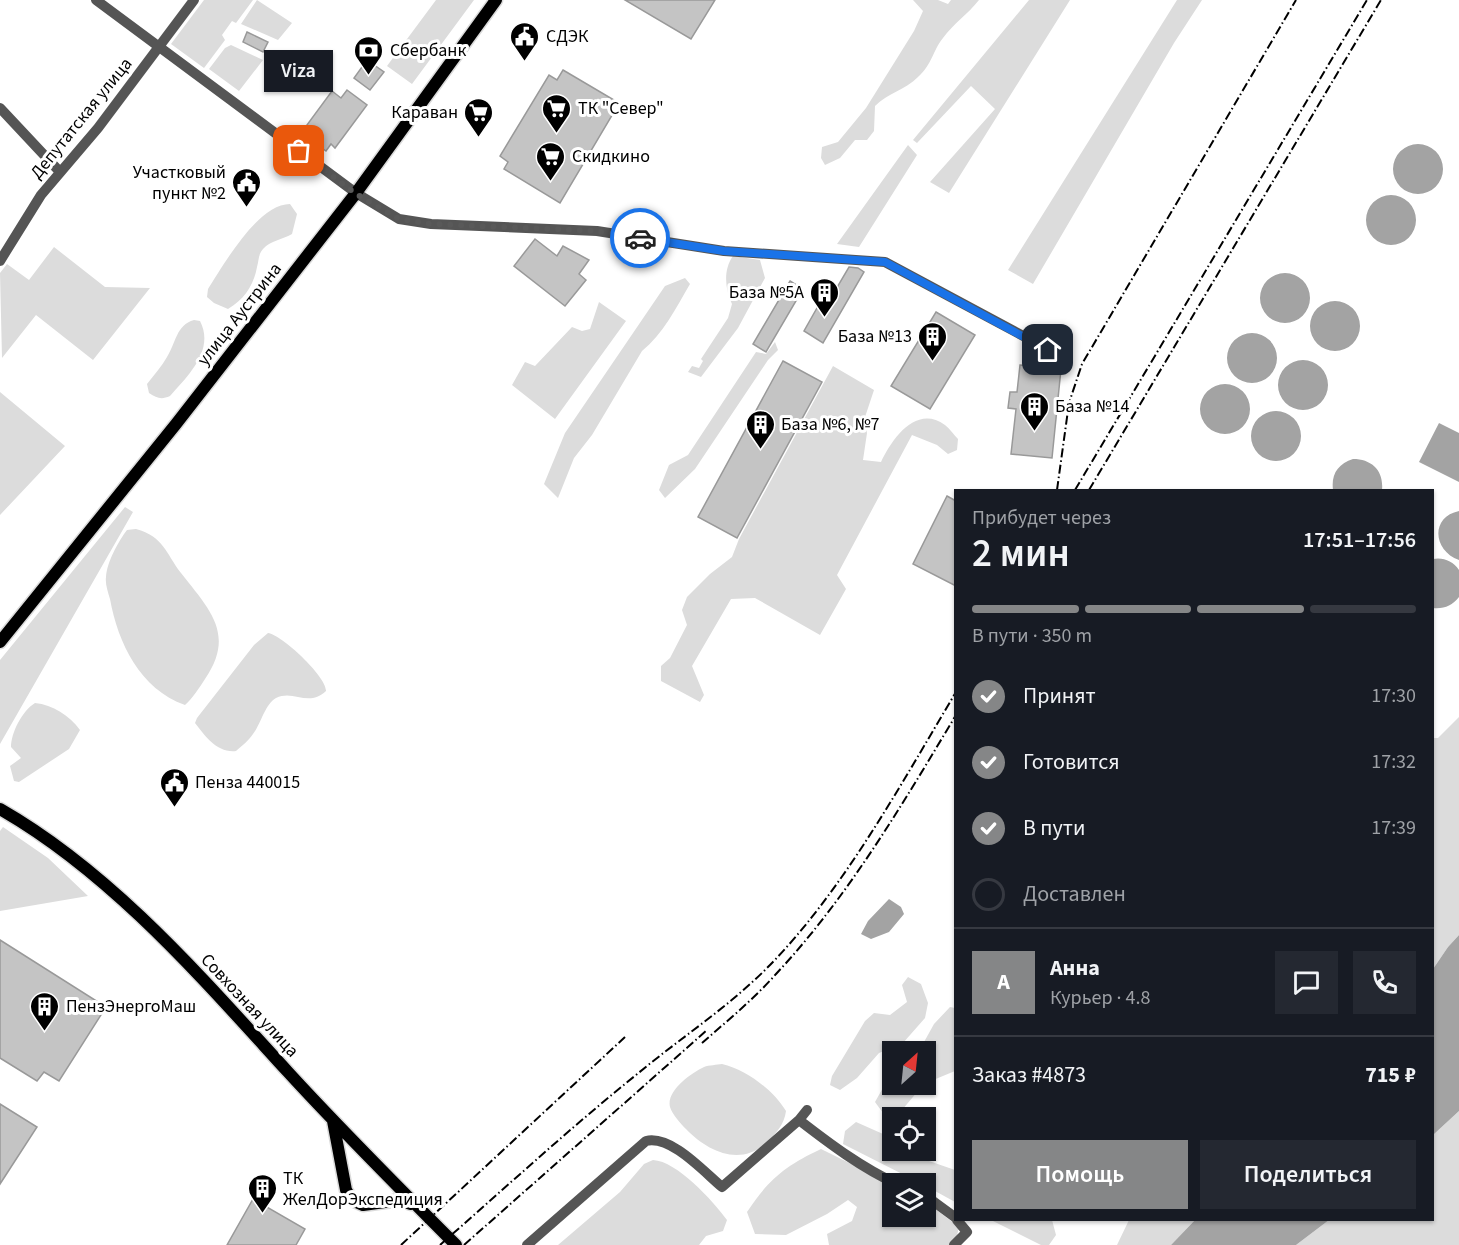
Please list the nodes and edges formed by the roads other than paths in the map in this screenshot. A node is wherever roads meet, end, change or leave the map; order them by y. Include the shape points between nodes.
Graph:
1 (96, 0) edge
2 (194, 0) edge
3 (496, 0) edge
4 (159, 47) junction
5 (0, 108) edge
6 (60, 172) junction
7 (356, 194) junction
8 (0, 261) edge
9 (1055, 353) dead end
10 (0, 642) edge
11 (0, 809) edge
12 (807, 1110) dead end
13 (800, 1120) junction
14 (333, 1121) junction
15 (386, 1175) junction
16 (882, 1177) edge
17 (377, 1203) junction
18 (936, 1204) edge
19 (417, 1207) junction
20 (954, 1217) edge
21 (958, 1221) edge
22 (456, 1245) edge
23 (527, 1245) edge
24 (954, 1245) edge

1 - 4 street
2 - 4 street, Депутатская улица
3 - 7 main road, улица Аустрина
4 - 6 street, Депутатская улица
4 - 7 street
5 - 6 street
6 - 8 street, Депутатская улица
7 - 9 street via 399,219 431,224 597,231 724,251 885,262
7 - 10 main road, улица Аустрина
11 - 14 main road, Совхозная улица via 58,847 180,954
12 - 13 street
13 - 16 street
13 - 23 street via 722,1186 671,1145 654,1139 646,1141
14 - 15 main road, Совхозная улица
14 - 17 main road via 348,1196 363,1205
15 - 17 main road via 386,1190
15 - 19 main road, Совхозная улица
17 - 19 main road via 399,1200
18 - 20 street
19 - 22 main road, Совхозная улица
21 - 24 street via 967,1232

